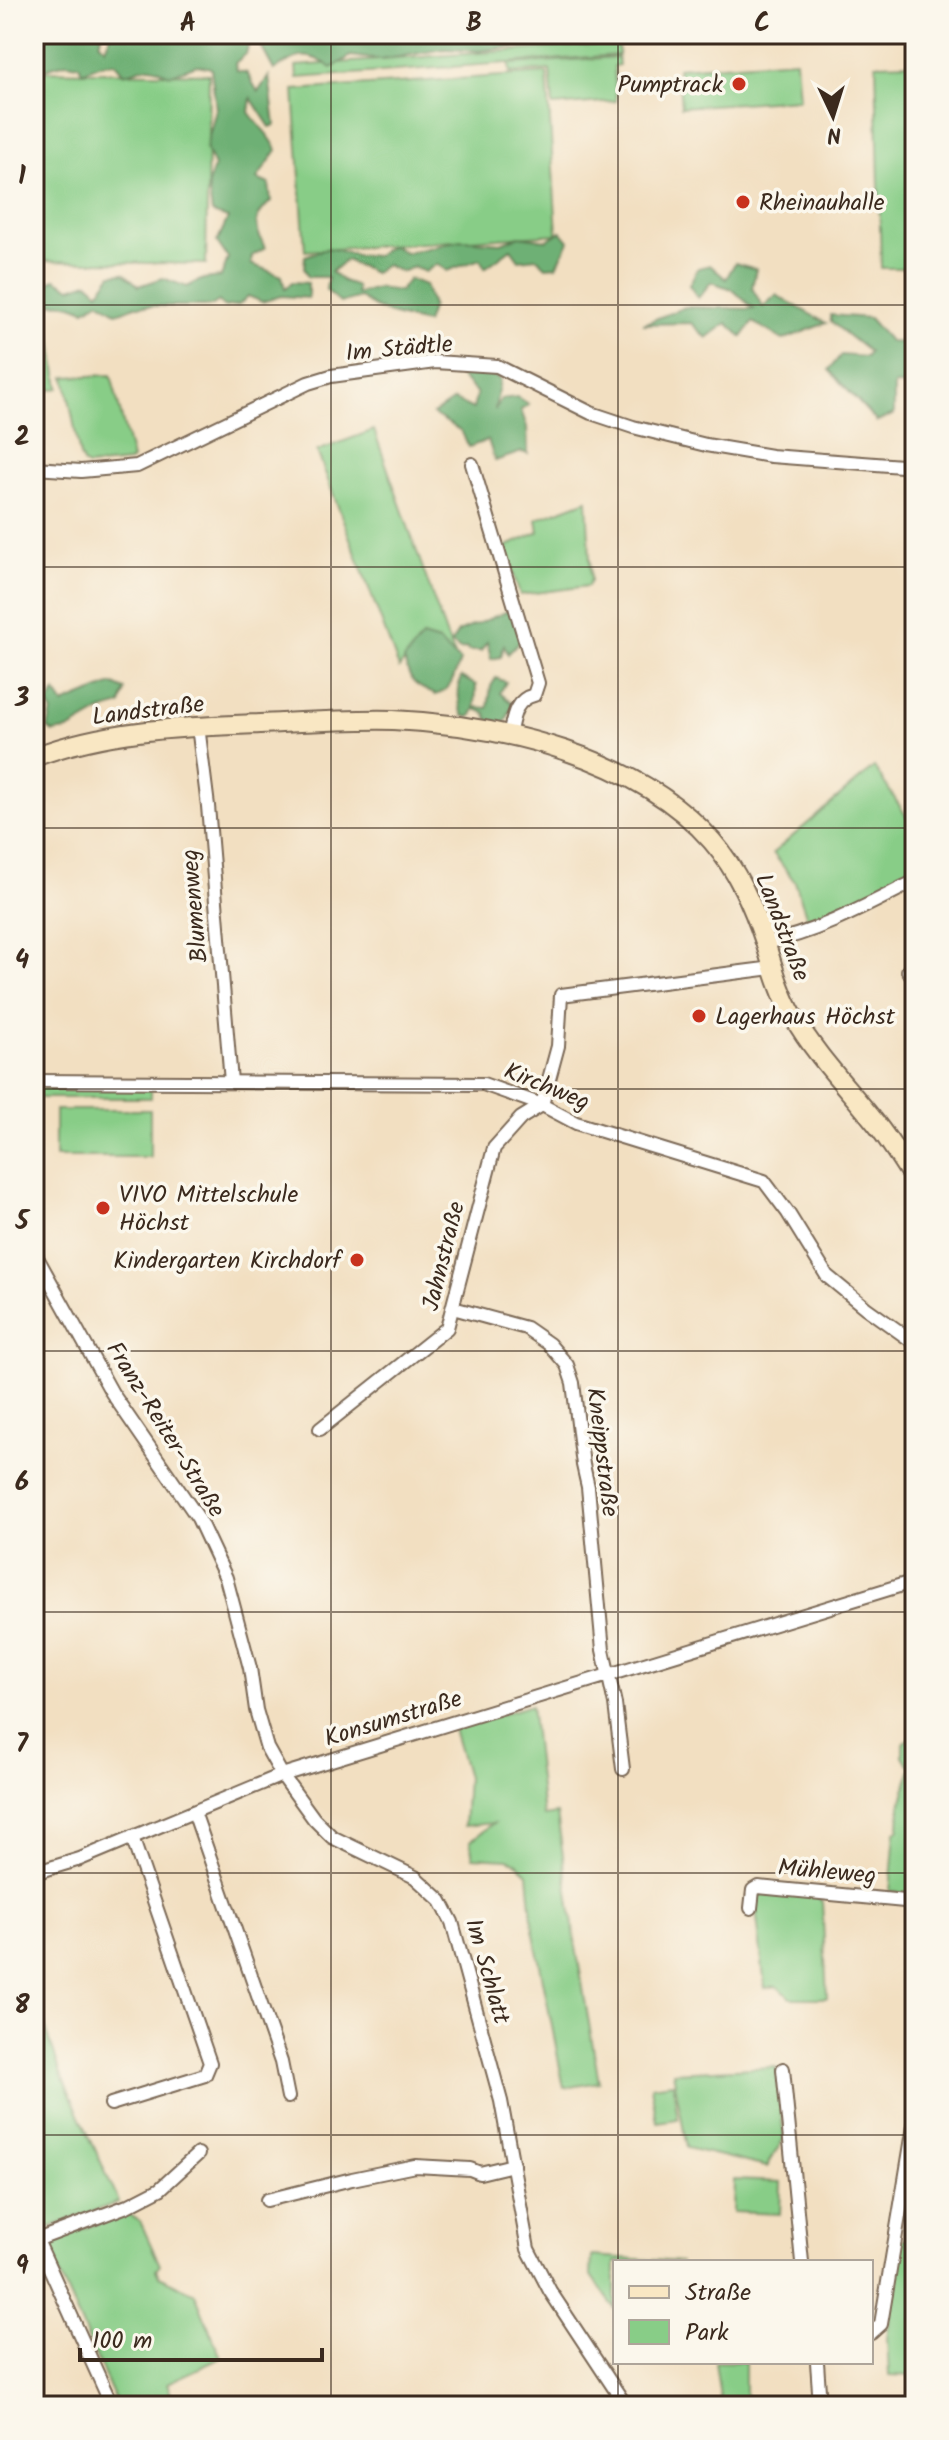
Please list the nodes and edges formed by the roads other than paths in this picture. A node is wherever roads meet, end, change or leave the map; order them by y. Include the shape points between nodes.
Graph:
1 (472, 464) dead end
2 (915, 467) edge
3 (34, 468) edge
4 (198, 726) junction
5 (509, 736) junction
6 (34, 757) edge
7 (915, 881) edge
8 (765, 943) junction
9 (773, 968) junction
10 (34, 1081) edge
11 (231, 1082) junction
12 (542, 1105) junction
13 (915, 1181) edge
14 (34, 1252) edge
15 (453, 1308) junction
16 (915, 1343) edge
17 (320, 1429) dead end
18 (915, 1581) edge
19 (609, 1677) junction
20 (623, 1769) dead end
21 (282, 1775) junction
22 (194, 1812) junction
23 (132, 1837) junction
24 (34, 1873) edge
25 (915, 1902) edge
26 (751, 1908) dead end
27 (783, 2069) dead end
28 (288, 2097) dead end
29 (111, 2104) dead end
30 (915, 2120) edge
31 (198, 2154) dead end
32 (513, 2165) junction
33 (267, 2200) dead end
34 (35, 2241) edge
35 (802, 2260) edge
36 (873, 2331) edge
37 (817, 2364) edge
38 (112, 2406) edge
39 (626, 2406) edge
40 (820, 2406) edge

1 - 5 street via 538,683 534,695 518,703
2 - 3 street, Im Städtle via 771,456 706,445 612,421 497,366 435,362 308,383 137,466
4 - 5 main road, Landstraße via 391,720
4 - 6 main road, Landstraße via 142,730
4 - 11 street, Blumenweg
5 - 8 main road, Landstraße via 632,778 686,815 736,873
7 - 8 street
8 - 9 main road, Landstraße
9 - 12 street via 561,995 558,1046
9 - 13 main road, Landstraße via 791,1014 809,1041 880,1128
10 - 11 street, Kirchweg
11 - 12 street, Kirchweg via 483,1084
12 - 15 street, Jahnstraße via 521,1118 494,1148
12 - 16 street, Kirchweg via 576,1123 764,1181 827,1276
14 - 21 street, Franz-Reiter-Straße via 112,1393 198,1518 226,1578 256,1710
15 - 17 street, Jahnstraße via 447,1328
15 - 19 street, Kneippstraße via 526,1328 567,1365 588,1487
18 - 19 street, Konsumstraße
19 - 20 street
19 - 21 street, Konsumstraße
21 - 22 street, Konsumstraße
21 - 32 street, Im Schlatt via 332,1837 415,1877 441,1901 470,1983
22 - 23 street, Konsumstraße
22 - 28 street via 281,2062
23 - 24 street, Konsumstraße
23 - 29 street via 210,2063 205,2075
25 - 26 street, Mühleweg via 758,1887
27 - 35 street
30 - 36 street via 881,2324
31 - 34 street via 160,2189
32 - 33 street via 480,2173 415,2166
32 - 39 street, Im Schlatt via 528,2249
34 - 38 street
37 - 40 street

